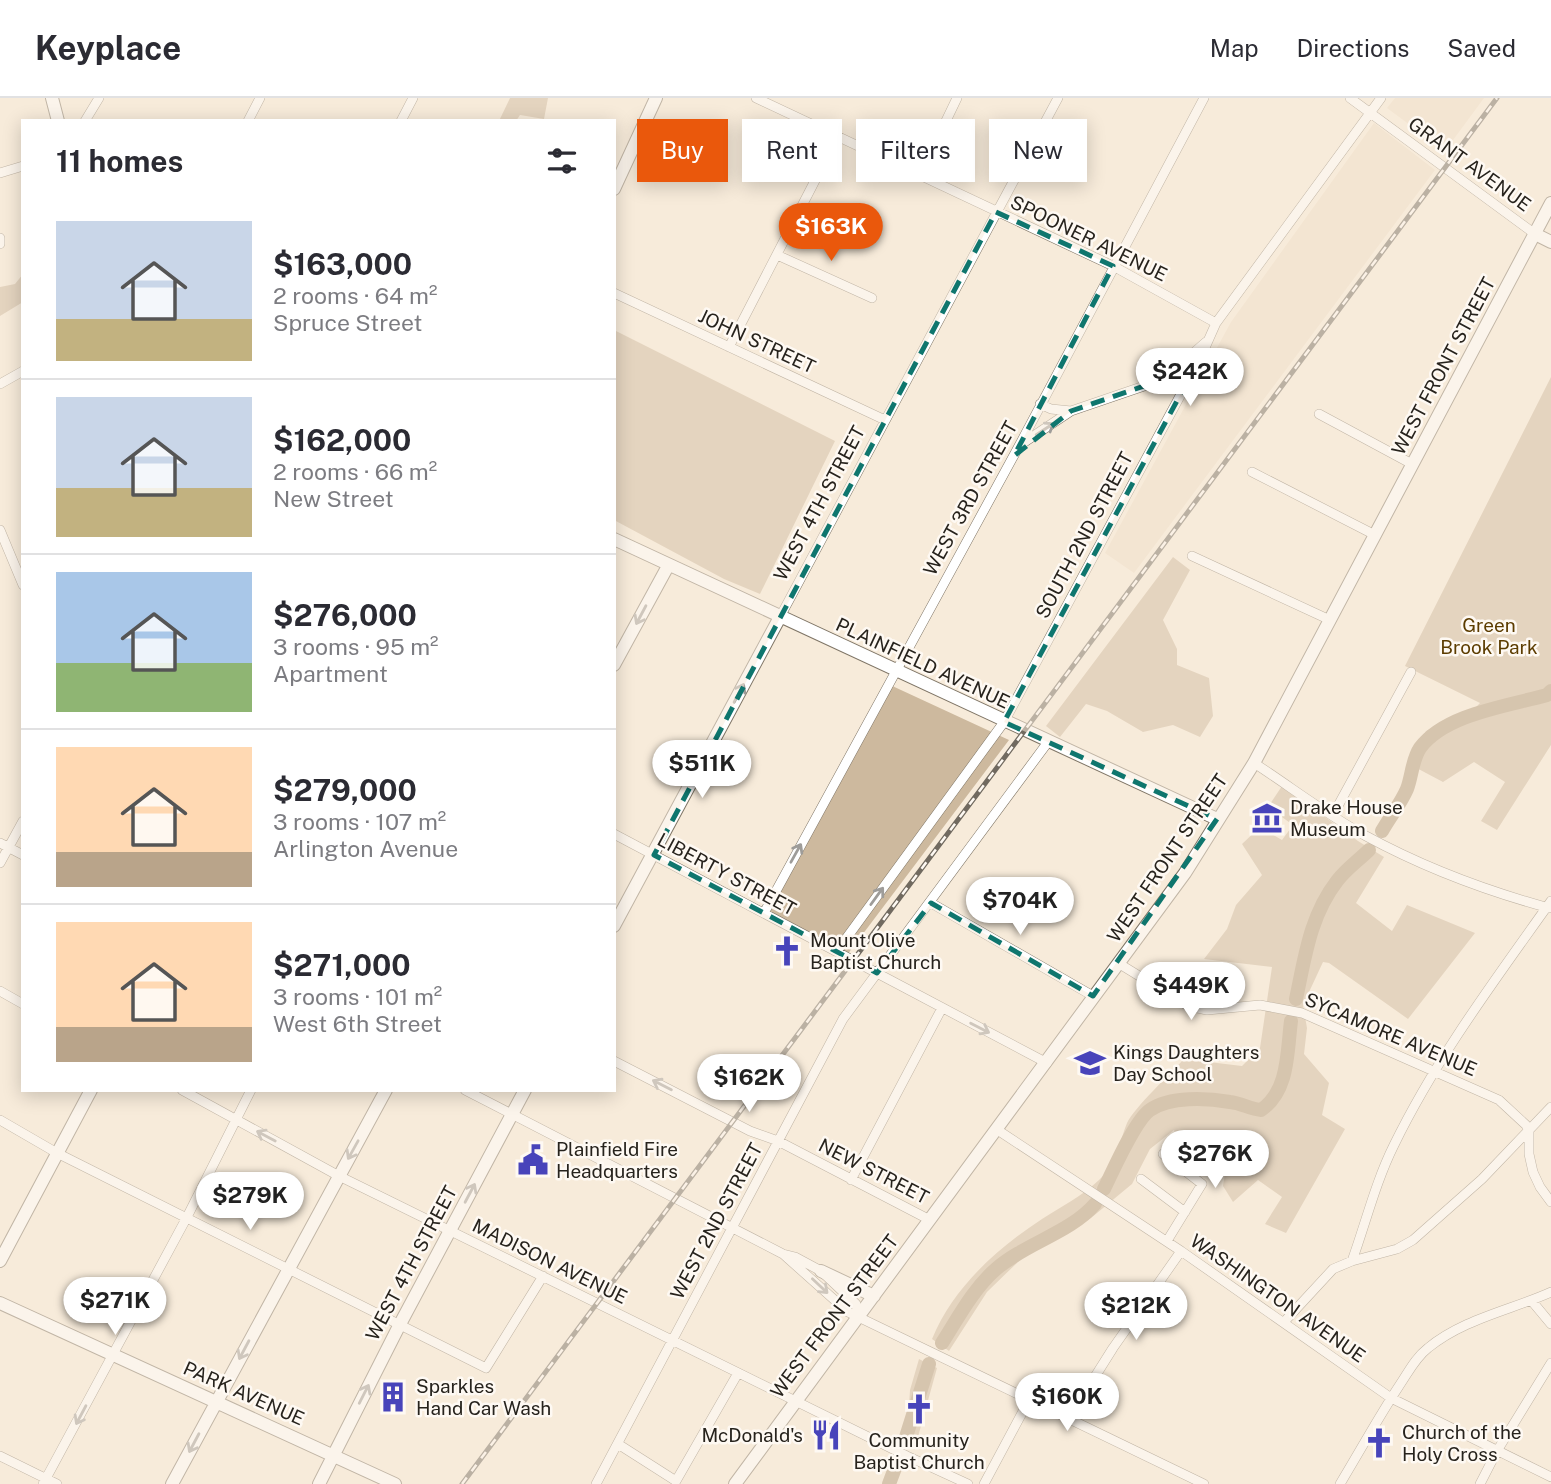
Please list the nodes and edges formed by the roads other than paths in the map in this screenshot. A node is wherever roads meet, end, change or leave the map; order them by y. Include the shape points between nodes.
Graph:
1 (52, 98) edge
2 (99, 98) edge
3 (260, 98) edge
4 (413, 98) edge
5 (656, 98) edge
6 (757, 98) edge
7 (957, 98) edge
8 (1058, 98) edge
9 (1204, 98) edge
10 (1350, 98) edge
11 (1381, 98) edge
12 (1370, 113) junction
13 (57, 119) edge
14 (86, 119) edge
15 (249, 119) edge
16 (402, 119) edge
17 (802, 119) edge
18 (947, 119) edge
19 (21, 167) edge
20 (0, 173) edge
21 (814, 182) edge
22 (934, 182) edge
23 (616, 185) edge
24 (1551, 203) edge
25 (996, 212) junction
26 (1535, 234) junction
27 (0, 238) edge
28 (1551, 242) edge
29 (0, 244) edge
30 (777, 255) junction
31 (1113, 266) junction
32 (616, 294) edge
33 (872, 298) dead end
34 (1216, 323) junction
35 (1208, 341) junction
36 (729, 346) junction
37 (21, 372) edge
38 (0, 384) edge
39 (1150, 384) junction
40 (1185, 387) junction
41 (1040, 404) junction
42 (1071, 411) junction
43 (1318, 414) dead end
44 (885, 420) junction
45 (1019, 446) junction
46 (1412, 464) junction
47 (1252, 472) dead end
48 (0, 530) edge
49 (1375, 536) junction
50 (616, 541) edge
51 (1192, 556) dead end
52 (668, 566) junction
53 (21, 580) edge
54 (780, 618) junction
55 (1330, 620) junction
56 (616, 661) edge
57 (895, 671) junction
58 (1411, 672) dead end
59 (1004, 722) junction
60 (1048, 742) junction
61 (1254, 763) junction
62 (1333, 815) junction
63 (1217, 819) junction
64 (21, 824) edge
65 (616, 835) edge
66 (4, 845) edge
67 (21, 854) edge
68 (654, 855) junction
69 (0, 863) edge
70 (931, 903) junction
71 (1549, 905) edge
72 (764, 913) junction
73 (616, 922) edge
74 (837, 951) junction
75 (1118, 963) junction
76 (877, 972) junction
77 (0, 991) edge
78 (1093, 996) junction
79 (21, 1002) edge
80 (942, 1008) junction
81 (616, 1062) edge
82 (1047, 1063) junction
83 (1435, 1071) junction
84 (90, 1092) edge
85 (186, 1092) edge
86 (250, 1092) edge
87 (385, 1092) edge
88 (469, 1092) edge
89 (524, 1092) edge
90 (1551, 1107) edge
91 (512, 1114) junction
92 (235, 1119) junction
93 (0, 1121) edge
94 (996, 1129) junction
95 (1529, 1132) junction
96 (778, 1141) junction
97 (57, 1153) junction
98 (1163, 1154) dead end
99 (339, 1176) junction
100 (1141, 1179) dead end
101 (850, 1180) junction
102 (1551, 1202) edge
103 (1185, 1212) junction
104 (187, 1217) junction
105 (930, 1220) junction
106 (732, 1228) junction
107 (450, 1230) junction
108 (1167, 1241) junction
109 (1181, 1251) junction
110 (783, 1254) junction
111 (0, 1261) edge
112 (1352, 1261) junction
113 (288, 1268) junction
114 (821, 1271) junction
115 (543, 1276) junction
116 (1551, 1292) edge
117 (874, 1296) junction
118 (1531, 1300) junction
119 (0, 1303) edge
120 (859, 1316) junction
121 (1284, 1322) junction
122 (1551, 1324) edge
123 (399, 1326) junction
124 (672, 1340) junction
125 (113, 1355) junction
126 (1551, 1363) edge
127 (738, 1373) junction
128 (1391, 1398) junction
129 (1029, 1400) junction
130 (795, 1401) junction
131 (216, 1402) junction
132 (1069, 1418) junction
133 (618, 1444) junction
134 (1497, 1451) junction
135 (333, 1454) junction
136 (0, 1456) edge
137 (1551, 1477) edge
138 (45, 1482) edge
139 (57, 1484) edge
140 (172, 1484) edge
141 (319, 1484) edge
142 (395, 1484) edge
143 (596, 1484) edge
144 (735, 1484) edge
145 (968, 1484) edge
146 (984, 1484) edge
147 (1204, 1484) edge
148 (1340, 1484) edge
149 (1480, 1484) edge

1 - 13 main road
2 - 14 street
3 - 15 street
4 - 16 street
5 - 23 main road
6 - 17 street, SPOONER AVENUE
7 - 18 street
8 - 25 street, WEST 4TH STREET
9 - 31 street, WEST 3RD STREET
10 - 12 street, GRANT AVENUE
11 - 12 street, SOUTH 2ND STREET
12 - 26 street, GRANT AVENUE
12 - 34 street, SOUTH 2ND STREET
19 - 20 street
21 - 30 street
22 - 25 street, SPOONER AVENUE
24 - 26 main road, WEST FRONT STREET
25 - 31 street, SPOONER AVENUE
25 - 44 street, WEST 4TH STREET
26 - 28 main road
26 - 46 main road, WEST FRONT STREET
27 - 29 street
30 - 33 street
30 - 36 street
31 - 34 street, SPOONER AVENUE
31 - 41 street, WEST 3RD STREET
32 - 36 street, JOHN STREET
34 - 35 street, SOUTH 2ND STREET
35 - 39 street
35 - 40 street, SOUTH 2ND STREET
36 - 44 street, JOHN STREET
37 - 38 street
39 - 40 street via 1170,381
39 - 42 street
40 - 59 street, SOUTH 2ND STREET
41 - 42 street
41 - 45 street, WEST 3RD STREET
45 -> 42 street
43 - 46 street
44 - 54 street, WEST 4TH STREET
45 - 57 street, WEST 3RD STREET
46 - 49 main road, WEST FRONT STREET
47 - 49 street
48 - 53 street
49 - 55 main road, WEST FRONT STREET
50 - 52 main road, PLAINFIELD AVENUE
51 - 55 street
52 - 54 main road, PLAINFIELD AVENUE
52 -> 56 main road
54 - 57 main road, PLAINFIELD AVENUE
68 -> 54 main road, WEST 4TH STREET
55 - 61 main road, WEST FRONT STREET
57 - 59 main road, PLAINFIELD AVENUE
72 -> 57 street, WEST 3RD STREET
58 - 62 street
59 - 60 main road, PLAINFIELD AVENUE
74 -> 59 street, SOUTH 2ND STREET
60 - 63 main road, PLAINFIELD AVENUE
60 - 70 street, WEST 2ND STREET
61 - 62 street
61 - 63 main road, WEST FRONT STREET
62 - 71 street via 1391,848 1507,896
63 - 75 main road, WEST FRONT STREET via 1185,873
64 - 66 street
65 - 68 street, LIBERTY STREET
66 - 67 street
66 - 69 street
68 - 72 street, LIBERTY STREET
68 - 73 main road, WEST 4TH STREET
70 - 76 street, WEST 2ND STREET
70 - 78 street
71 - 83 street via 1472,1010
72 - 74 street, LIBERTY STREET
74 - 76 street, LIBERTY STREET
75 - 78 main road, WEST FRONT STREET
75 - 83 street, SYCAMORE AVENUE via 1197,1009 1260,1005 1302,1013
76 - 80 street, LIBERTY STREET
76 - 96 street, WEST 2ND STREET via 843,1019
77 - 79 street
78 - 82 main road, WEST FRONT STREET
80 -> 82 street, LIBERTY STREET
80 - 101 street
96 -> 81 street, NEW STREET
82 - 94 main road, WEST FRONT STREET
83 - 95 street, SYCAMORE AVENUE via 1499,1100
83 - 112 street via 1393,1147
84 - 97 main road
85 - 92 street, MADISON AVENUE
86 - 92 street
87 -> 99 main road
88 - 91 street
89 - 91 main road, WEST 4TH STREET
90 - 95 street
91 - 106 street
107 -> 91 main road, WEST 4TH STREET
99 -> 92 street, MADISON AVENUE
92 - 104 street
93 - 97 street
94 - 105 main road, WEST FRONT STREET
94 - 108 street, WASHINGTON AVENUE
95 - 102 street via 1533,1172
95 - 112 street via 1413,1240
96 - 101 street, NEW STREET
96 - 106 street, WEST 2ND STREET
97 - 104 street
97 - 111 main road
98 - 103 street via 1202,1184
99 - 107 street, MADISON AVENUE
99 - 113 main road
100 - 103 street
101 - 105 street, NEW STREET
103 - 108 street
104 - 113 street
104 - 125 street
105 - 117 main road, WEST FRONT STREET
106 - 110 street
106 - 124 street, WEST 2ND STREET
107 - 115 street, MADISON AVENUE
107 - 123 main road, WEST 4TH STREET
108 - 109 street, WASHINGTON AVENUE
109 - 121 street, WASHINGTON AVENUE
109 - 132 street
110 - 114 street
110 -> 120 street via 848,1312
112 - 121 street via 1333,1269
113 - 123 street
113 -> 131 main road
114 - 117 main road
114 - 120 street via 856,1304
115 - 123 street via 486,1368
115 - 124 street, MADISON AVENUE
116 - 118 street
117 - 120 main road, WEST FRONT STREET
118 - 122 street
118 - 128 street via 1475,1321 1428,1347
119 - 125 main road, PARK AVENUE
120 - 129 street
120 - 130 main road, WEST FRONT STREET
121 - 128 street, WASHINGTON AVENUE
135 -> 123 main road, WEST 4TH STREET
124 - 127 street, MADISON AVENUE
124 - 133 street, WEST 2ND STREET
125 - 131 main road, PARK AVENUE
125 -> 138 street
126 - 134 street
127 - 130 street, MADISON AVENUE
127 - 133 street via 676,1481
128 - 134 street, WASHINGTON AVENUE
128 - 148 street
129 - 132 street
129 - 146 street
130 - 144 main road, WEST FRONT STREET
130 - 145 street, MADISON AVENUE
131 - 135 main road, PARK AVENUE
131 -> 140 main road
132 - 147 street
133 - 143 street, WEST 2ND STREET
134 - 137 street, WASHINGTON AVENUE
134 - 149 street
135 - 141 main road, WEST 4TH STREET
135 - 142 main road, PARK AVENUE
136 - 138 street
138 - 139 street

